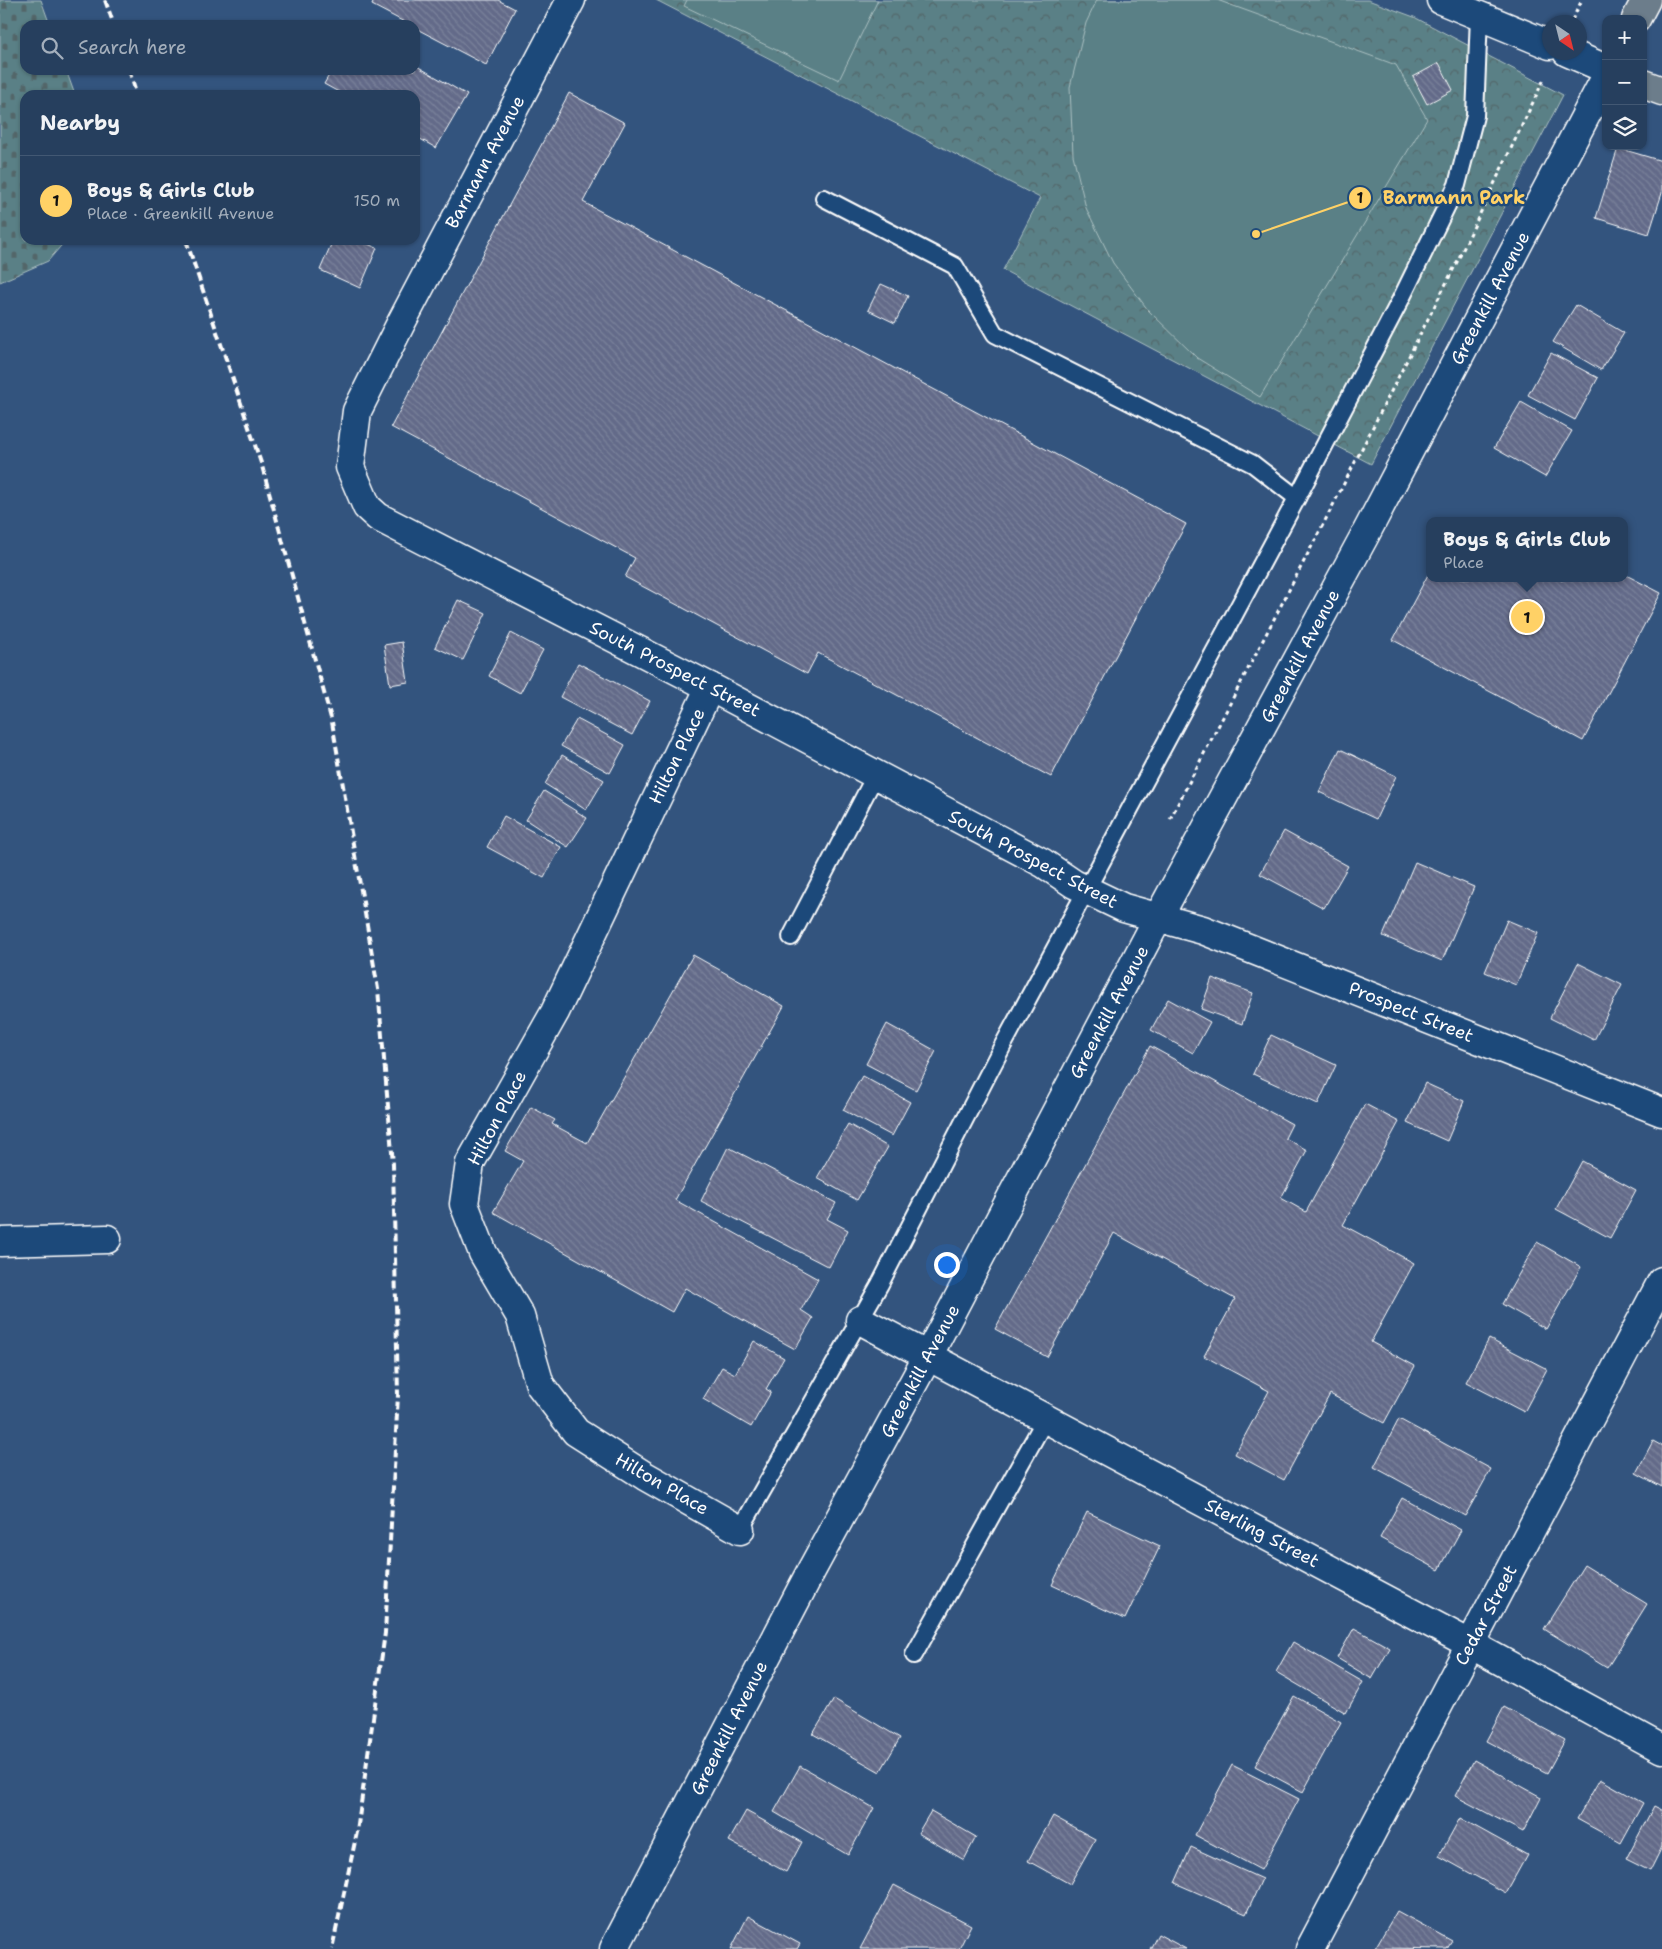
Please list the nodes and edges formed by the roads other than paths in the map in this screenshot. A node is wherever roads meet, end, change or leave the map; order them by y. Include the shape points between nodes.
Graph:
1 (571, 0) edge
2 (1441, 0) edge
3 (1646, 0) edge
4 (1638, 15) edge
5 (1480, 16) junction
6 (1542, 42) edge
7 (1585, 60) edge
8 (1602, 67) edge
9 (1602, 85) edge
10 (1647, 85) edge
11 (1662, 91) edge
12 (824, 198) dead end
13 (400, 325) joint
14 (1297, 498) junction
15 (710, 687) junction
16 (876, 774) junction
17 (1086, 890) junction
18 (1158, 918) junction
19 (791, 937) dead end
20 (1662, 1112) edge
21 (107, 1239) dead end
22 (0, 1242) edge
23 (1662, 1281) edge
24 (860, 1320) junction
25 (928, 1356) junction
26 (1046, 1418) junction
27 (740, 1530) joint
28 (1470, 1644) junction
29 (914, 1654) dead end
30 (1662, 1749) edge
31 (614, 1949) edge
32 (1310, 1949) edge

1 - 13 street, Barmann Avenue
2 - 5 street
3 - 4 main road
5 - 6 street
5 - 14 lane via 1475,116 1457,185
7 - 8 street
9 - 18 street, Greenkill Avenue via 1365,535
10 - 11 main road
12 - 14 lane via 955,266 995,334 1253,464
13 - 15 street, South Prospect Street via 357,411 350,468 367,507 378,517
14 - 17 lane
15 - 16 street, South Prospect Street
15 - 27 street, Hilton Place via 555,1012 470,1163 464,1204 483,1253 520,1316 540,1385 576,1432
16 - 17 street, South Prospect Street via 1043,863
16 - 19 lane
17 - 18 street, South Prospect Street via 1124,908
17 - 24 lane
18 - 20 street, Prospect Street via 1203,930
18 - 25 street, Greenkill Avenue
21 - 22 street
23 - 28 street, Cedar Street
24 - 25 street, Sterling Street
24 - 27 lane
25 - 26 street, Sterling Street
25 - 31 street, Greenkill Avenue via 811,1571
26 - 28 street, Sterling Street
26 - 29 lane
28 - 30 street, Sterling Street
28 - 32 street, Cedar Street

